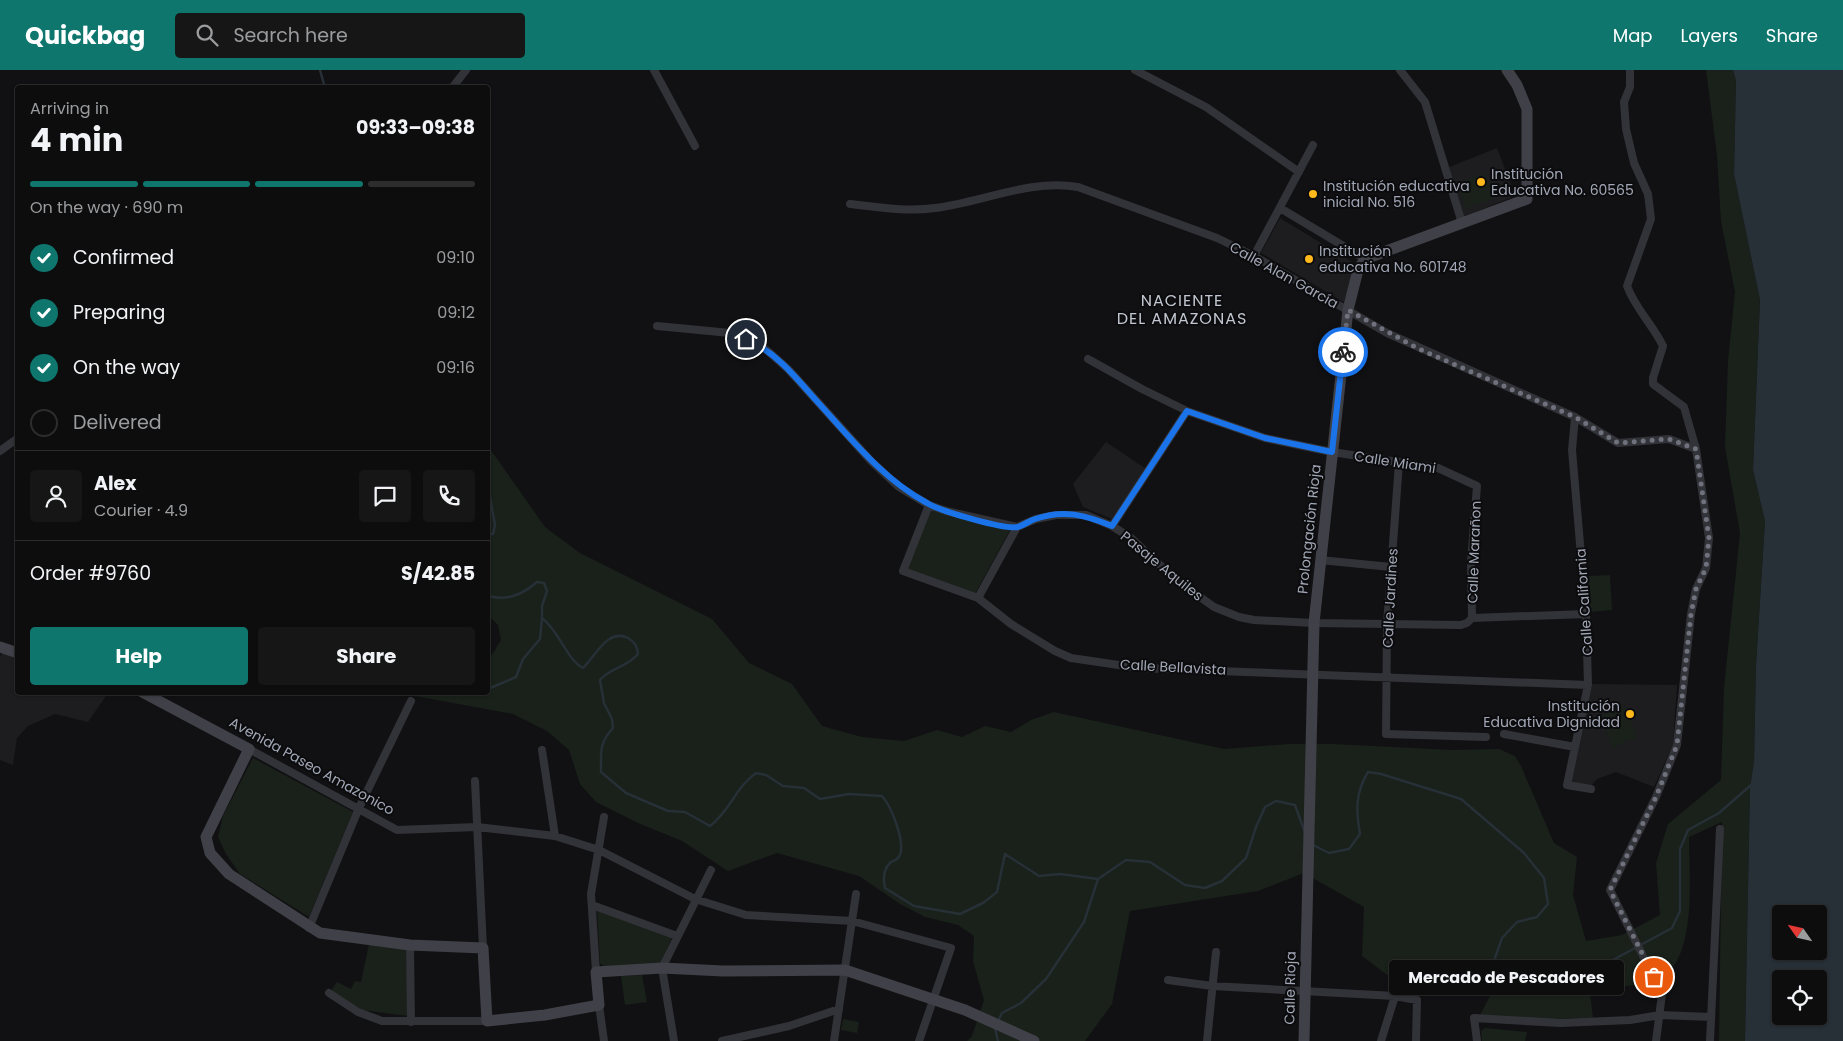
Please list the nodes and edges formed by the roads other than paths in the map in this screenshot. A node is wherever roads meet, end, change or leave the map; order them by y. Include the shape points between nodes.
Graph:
1 (466, 70) edge
2 (654, 70) edge
3 (1135, 70) edge
4 (1400, 70) edge
5 (1507, 70) edge
6 (1630, 70) edge
7 (454, 85) edge
8 (1313, 145) dead end
9 (695, 146) dead end
10 (1299, 172) junction
11 (850, 204) dead end
12 (1280, 208) junction
13 (1462, 223) junction
14 (1254, 256) junction
15 (1365, 258) junction
16 (1348, 310) junction
17 (657, 326) dead end
18 (1088, 359) dead end
19 (1187, 411) junction
20 (1575, 417) junction
21 (15, 440) edge
22 (1696, 449) junction
23 (0, 451) edge
24 (1332, 452) junction
25 (1398, 463) junction
26 (1477, 486) joint
27 (928, 505) junction
28 (1112, 526) junction
29 (1017, 527) junction
30 (1320, 560) junction
31 (1391, 567) junction
32 (978, 598) junction
33 (1586, 614) junction
34 (1473, 616) junction
35 (1314, 623) junction
36 (1387, 624) junction
37 (0, 647) edge
38 (15, 652) edge
39 (1313, 673) junction
40 (1387, 676) junction
41 (1588, 685) junction
42 (148, 695) edge
43 (411, 701) dead end
44 (1312, 708) joint
45 (1504, 734) dead end
46 (1486, 736) dead end
47 (1576, 747) junction
48 (249, 749) junction
49 (542, 750) dead end
50 (475, 781) dead end
51 (1591, 790) dead end
52 (359, 808) junction
53 (604, 817) dead end
54 (477, 827) junction
55 (1720, 829) dead end
56 (555, 836) junction
57 (600, 850) junction
58 (711, 870) dead end
59 (856, 894) dead end
60 (695, 898) junction
61 (592, 905) junction
62 (852, 921) junction
63 (309, 928) junction
64 (677, 936) junction
65 (410, 945) junction
66 (483, 948) junction
67 (1216, 952) dead end
68 (662, 968) junction
69 (845, 970) junction
70 (596, 972) junction
71 (1168, 980) dead end
72 (1212, 986) junction
73 (1306, 992) junction
74 (329, 993) dead end
75 (1396, 996) junction
76 (934, 1000) junction
77 (599, 1005) junction
78 (839, 1009) junction
79 (1660, 1015) junction
80 (1711, 1017) junction
81 (487, 1021) junction
82 (411, 1022) junction
83 (604, 1041) edge
84 (674, 1041) edge
85 (722, 1041) edge
86 (834, 1041) edge
87 (919, 1041) edge
88 (1034, 1041) edge
89 (1207, 1041) edge
90 (1304, 1041) edge
91 (1381, 1041) edge
92 (1416, 1041) edge
93 (1477, 1041) edge
94 (1656, 1041) edge
95 (1710, 1041) edge

1 - 7 street
2 - 9 street
3 - 10 street via 1206,107
4 - 13 street via 1425,102
5 - 13 street via 1527,109 1526,197
6 - 22 street via 1630,86 1624,102 1626,129 1634,163 1648,194 1651,219 1627,286 1663,346 1653,384 1684,407
8 - 10 street
10 - 12 street
11 - 14 street, Calle Alan García via 909,210 936,208 1006,192 1062,185 1207,235
12 - 14 street
12 - 15 street
13 - 15 street
14 - 16 street, Calle Alan García
15 - 16 street, Prolongación Rioja via 1358,270
16 - 20 street, Calle Alan García via 1419,349
16 - 24 street, Prolongación Rioja
17 - 27 street via 730,333 762,346 788,369 871,461 899,487
18 - 19 street, Calle Miami
19 - 24 street, Calle Miami via 1265,438
19 - 28 street
20 - 22 street, Calle Alan García via 1618,443 1669,439
20 - 33 street, Calle California via 1572,450
21 - 23 street
22 - 79 street via 1709,538 1706,568 1696,589 1691,614 1677,745 1656,797 1610,890 1662,994
24 - 25 street, Calle Miami
24 - 30 street, Prolongación Rioja
25 - 26 street, Calle Miami via 1438,468
25 - 31 street, Calle Jardines
26 - 34 street, Calle Marañon via 1471,567
27 - 29 street via 970,518
27 - 32 street, Calle Bellavista via 903,571
28 - 29 street, Pasaje Aquiles via 1086,515 1072,514 1036,519
28 - 35 street, Pasaje Aquiles via 1131,538 1175,579 1224,613 1254,620
29 - 32 street
30 - 31 street
30 - 35 street, Prolongación Rioja
31 - 36 street, Calle Jardines
32 - 39 street, Calle Bellavista via 1011,624 1071,658 1140,668
33 - 34 street, Pasaje Aquiles
33 - 41 street, Calle California
34 - 36 street, Pasaje Aquiles via 1461,625
35 - 36 street, Pasaje Aquiles
35 - 39 street, Prolongación Rioja
36 - 40 street, Calle Jardines
37 - 38 street
39 - 40 street, Calle Bellavista
39 - 44 street, Prolongación Rioja
40 - 41 street, Calle Bellavista
40 - 46 street, Calle Jardines via 1386,734
41 - 47 street, Calle California
42 - 48 street, Avenida Paseo Amazonico
43 - 52 street
44 - 73 street, Calle Rioja
45 - 47 street
47 - 51 street, Calle California via 1567,785
48 - 52 street, Avenida Paseo Amazonico
48 - 63 street via 206,837 210,853 229,874
49 - 56 street
50 - 54 street
52 - 54 street, Avenida Paseo Amazonico via 397,830
52 - 63 street
53 - 57 street
54 - 56 street, Avenida Paseo Amazonico
54 - 66 street
55 - 80 street
56 - 57 street, Avenida Paseo Amazonico
57 - 60 street, Avenida Paseo Amazonico
57 - 61 street via 591,894
58 - 60 street
59 - 62 street
60 - 62 street, Avenida Paseo Amazonico via 746,915
60 - 64 street
61 - 64 street
61 - 70 street
62 - 69 street
62 - 76 street, Avenida Paseo Amazonico via 951,948
63 - 65 street via 320,934
64 - 68 street
65 - 66 street
65 - 82 street
66 - 81 street
67 - 72 street
68 - 69 street via 724,972
68 - 70 street
68 - 84 street
69 - 76 street
69 - 78 street
70 - 77 street
71 - 72 street
72 - 73 street
72 - 89 street
73 - 75 street
73 - 90 street, Calle Rioja
74 - 82 street via 370,1018
75 - 91 street
75 - 92 street via 1417,1000
76 - 87 street
76 - 88 street via 965,1010
77 - 81 street
77 - 83 street
78 - 85 street via 789,1026
78 - 86 street
79 - 80 street
79 - 93 street via 1630,1020 1561,1023 1474,1018
79 - 94 street
80 - 95 street
81 - 82 street

